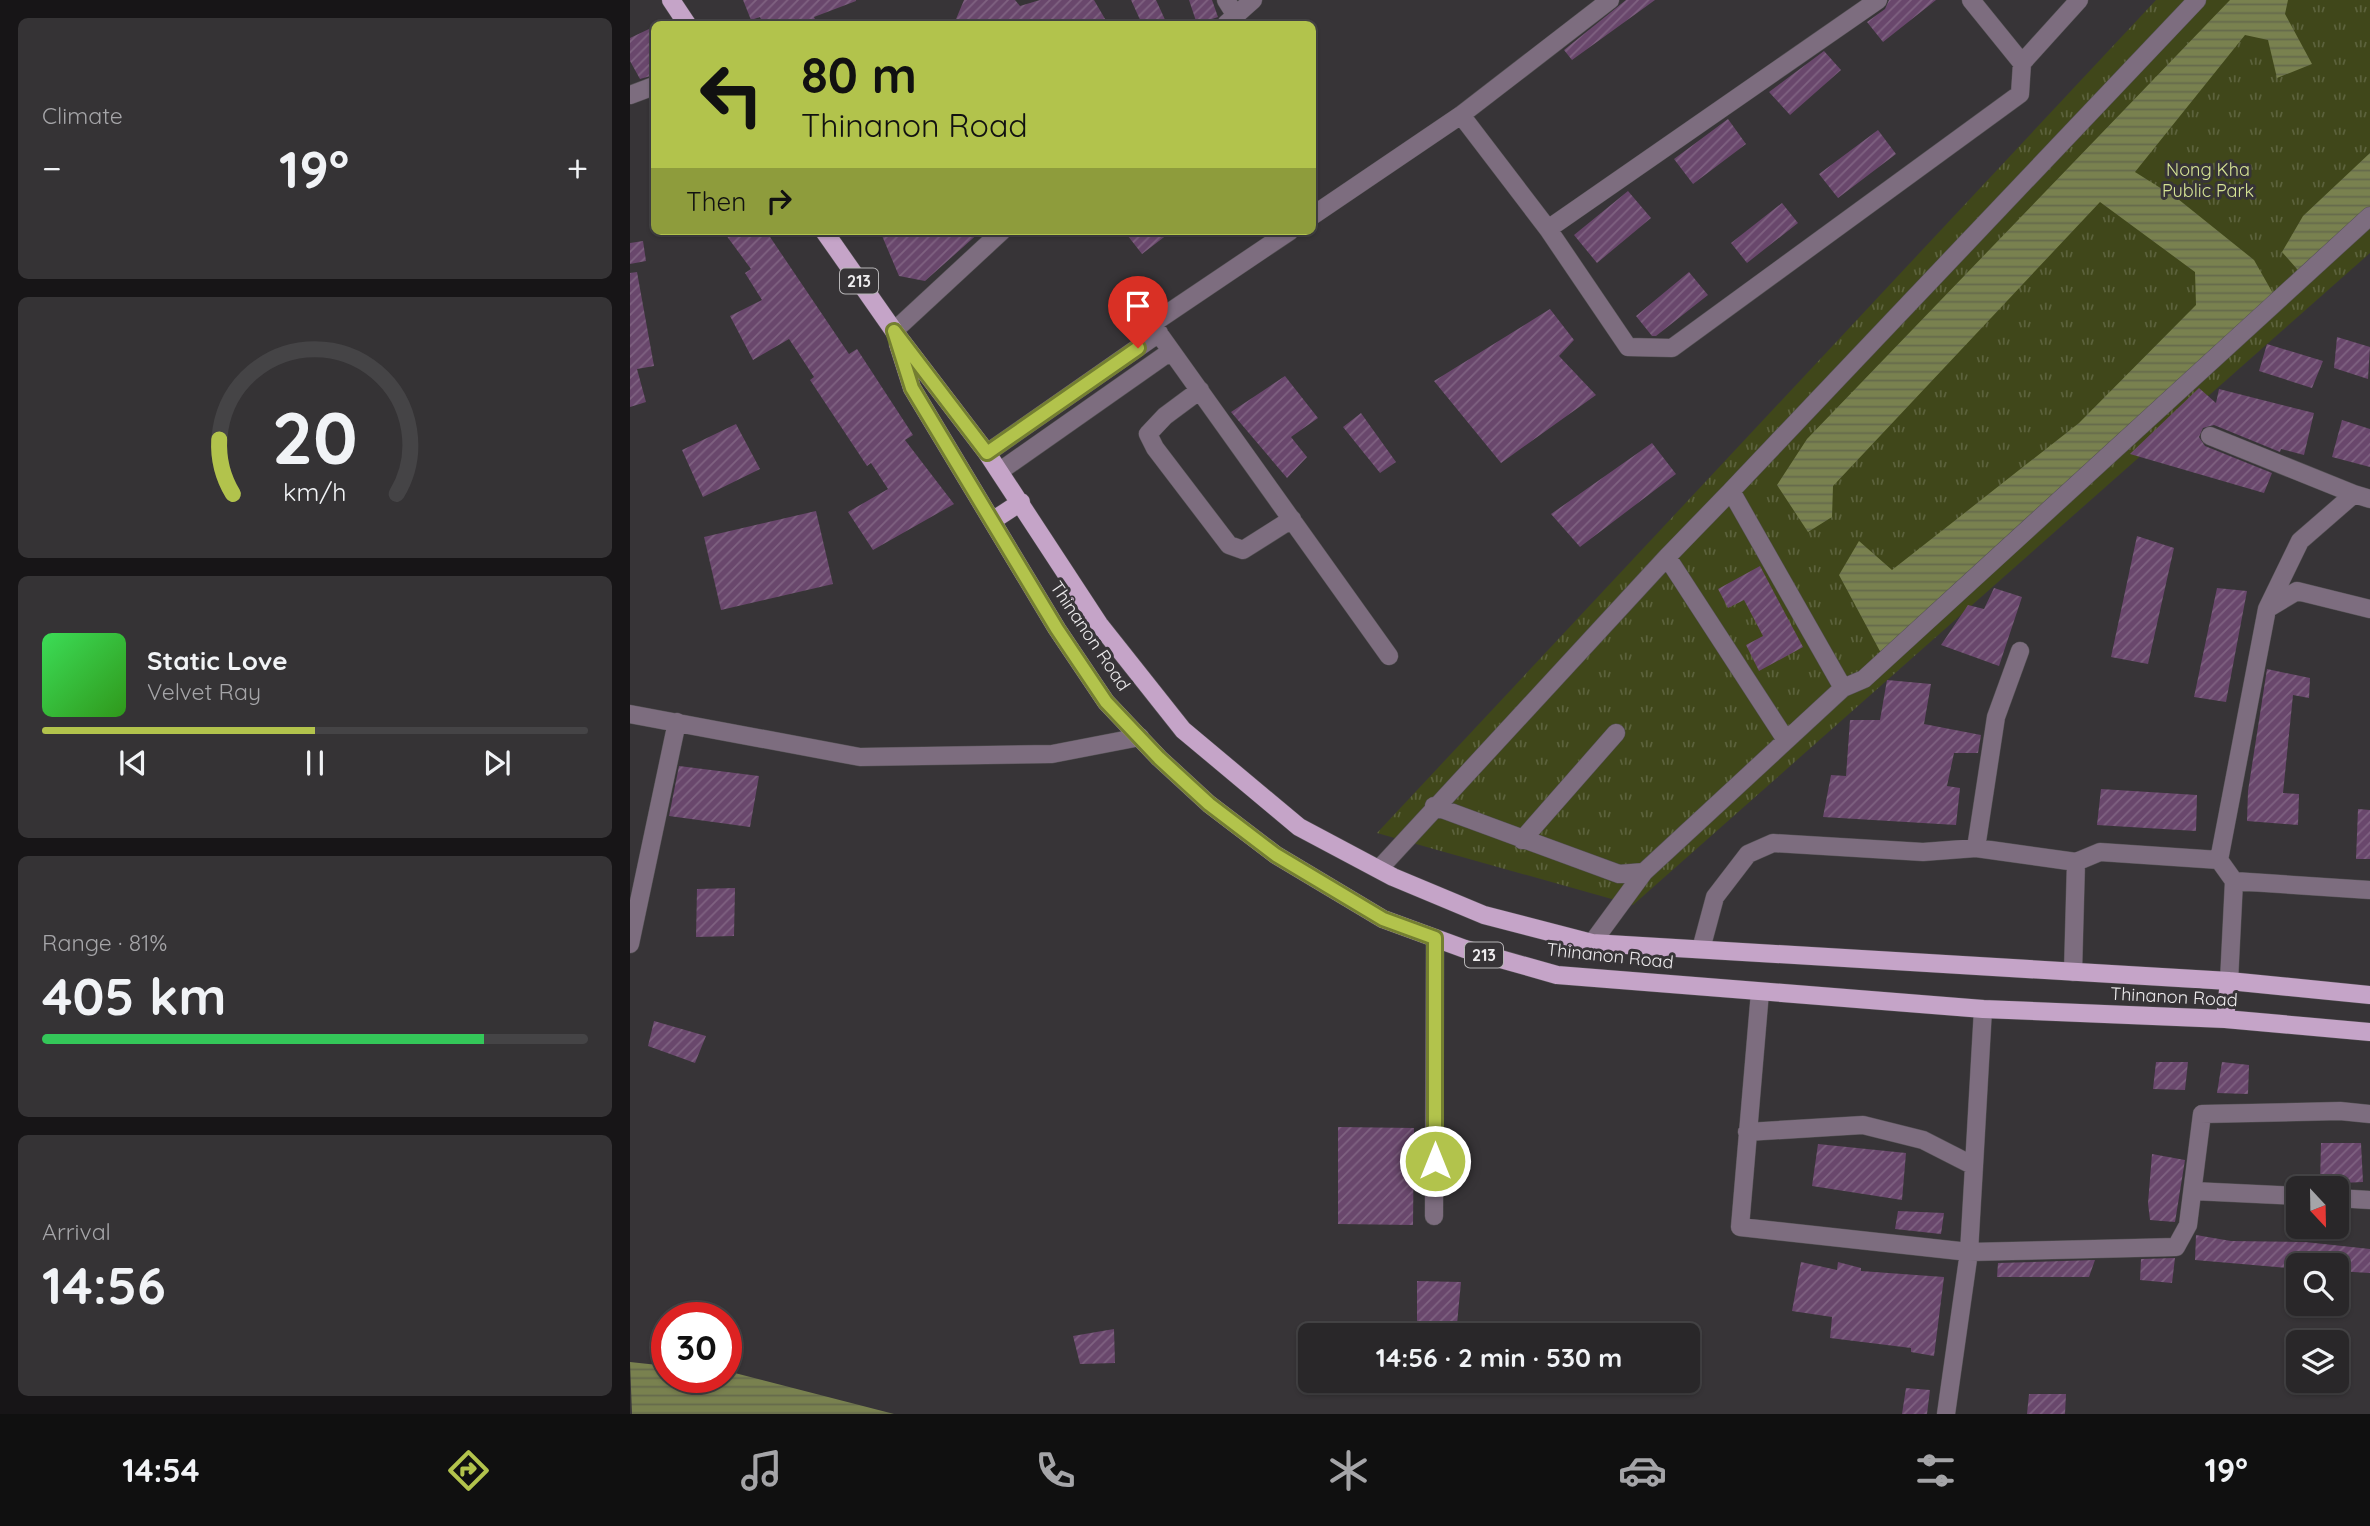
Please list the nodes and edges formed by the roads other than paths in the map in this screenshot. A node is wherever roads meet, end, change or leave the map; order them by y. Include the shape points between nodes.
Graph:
1 (671, 0) edge
2 (1253, 0) edge
3 (1610, 0) edge
4 (1878, 0) edge
5 (1971, 0) edge
6 (2080, 0) edge
7 (2197, 0) edge
8 (1229, 13) edge
9 (686, 21) edge
10 (2022, 63) junction
11 (651, 87) edge
12 (630, 95) edge
13 (1461, 115) junction
14 (1316, 213) edge
15 (2370, 216) edge
16 (1548, 229) junction
17 (827, 235) edge
18 (998, 235) edge
19 (1284, 235) edge
20 (894, 331) junction
21 (1159, 333) junction
22 (1171, 351) junction
23 (1200, 390) junction
24 (2210, 436) dead end
25 (987, 453) junction
26 (1000, 471) junction
27 (1731, 491) junction
28 (2362, 497) edge
29 (1021, 502) junction
30 (1292, 519) junction
31 (992, 521) junction
32 (1667, 557) junction
33 (2267, 609) junction
34 (2370, 609) edge
35 (2020, 651) dead end
36 (1389, 656) dead end
37 (1843, 688) junction
38 (630, 714) edge
39 (677, 722) junction
40 (1616, 733) dead end
41 (1140, 737) junction
42 (1786, 740) junction
43 (1434, 806) junction
44 (1521, 840) junction
45 (1976, 848) junction
46 (2218, 860) junction
47 (2076, 862) junction
48 (1379, 869) junction
49 (1644, 872) junction
50 (2234, 881) junction
51 (2370, 890) edge
52 (1435, 938) junction
53 (1592, 943) junction
54 (630, 944) edge
55 (1701, 949) junction
56 (2073, 972) junction
57 (2229, 981) junction
58 (1760, 992) junction
59 (2370, 995) edge
60 (1983, 1009) junction
61 (2225, 1019) junction
62 (2370, 1032) edge
63 (2370, 1114) edge
64 (1747, 1132) junction
65 (1974, 1166) junction
66 (2193, 1191) junction
67 (2286, 1195) edge
68 (2349, 1199) edge
69 (2370, 1200) edge
70 (1434, 1216) dead end
71 (1969, 1252) junction
72 (1946, 1414) edge

1 - 9 main road
2 - 8 street
3 - 13 street
4 - 16 street
5 - 10 street
6 - 10 street
7 - 27 street
10 - 16 street via 2020,94 2005,107 1672,348 1628,347
11 - 12 street
13 - 14 street
13 - 16 street
15 - 37 street via 1864,679
17 - 20 main road, Thinanon Road / 213
18 - 20 street
19 - 21 street via 1152,324
20 - 25 main road, Thinanon Road / 213
20 - 31 main road, Thinanon Road / 213 via 912,388
21 - 22 street
21 - 25 street
22 - 23 street
22 - 26 street
23 - 30 street
23 - 30 street via 1148,434 1155,448 1229,545 1242,550
24 - 28 street
25 - 26 main road, Thinanon Road / 213
26 - 29 main road, Thinanon Road / 213
27 - 32 street
27 - 37 street
28 - 33 street via 2300,541
29 - 31 main road
29 - 48 main road, Thinanon Road / 213 via 1099,624 1183,730 1299,827
30 - 36 street
31 - 41 main road, Thinanon Road / 213 via 1106,702
32 - 42 street
32 - 43 street
33 - 34 street via 2297,592
33 - 46 street
35 - 45 street via 1996,717
37 - 42 street
38 - 39 street
39 - 41 street via 860,757 1052,754
39 - 54 street
40 - 44 street
41 - 52 main road, Thinanon Road / 213 via 1209,804 1276,855 1383,919
42 - 49 street
43 - 44 street
43 - 48 street
44 - 49 street via 1619,874
45 - 47 street
45 - 55 street via 1923,852 1773,843 1748,854 1715,897
46 - 47 street via 2100,852
46 - 50 street
47 - 56 street
48 - 53 main road, Thinanon Road / 213 via 1484,915
49 - 53 street
50 - 51 street
50 - 57 street
52 - 58 main road, Thinanon Road / 213 via 1558,975
52 - 70 street
53 - 55 main road, Thinanon Road / 213
55 - 56 main road, Thinanon Road / 213
56 - 57 main road, Thinanon Road / 213
57 - 59 main road, Thinanon Road / 213
57 - 61 main road
58 - 60 main road, Thinanon Road / 213
58 - 64 street
60 - 61 main road, Thinanon Road / 213
60 - 65 street
61 - 62 main road, Thinanon Road / 213
63 - 66 street via 2202,1114
64 - 65 street via 1863,1125 1923,1140
64 - 71 street via 1740,1227
65 - 71 street
66 - 67 street
66 - 71 street via 2188,1225 2176,1247
68 - 69 street
71 - 72 street

